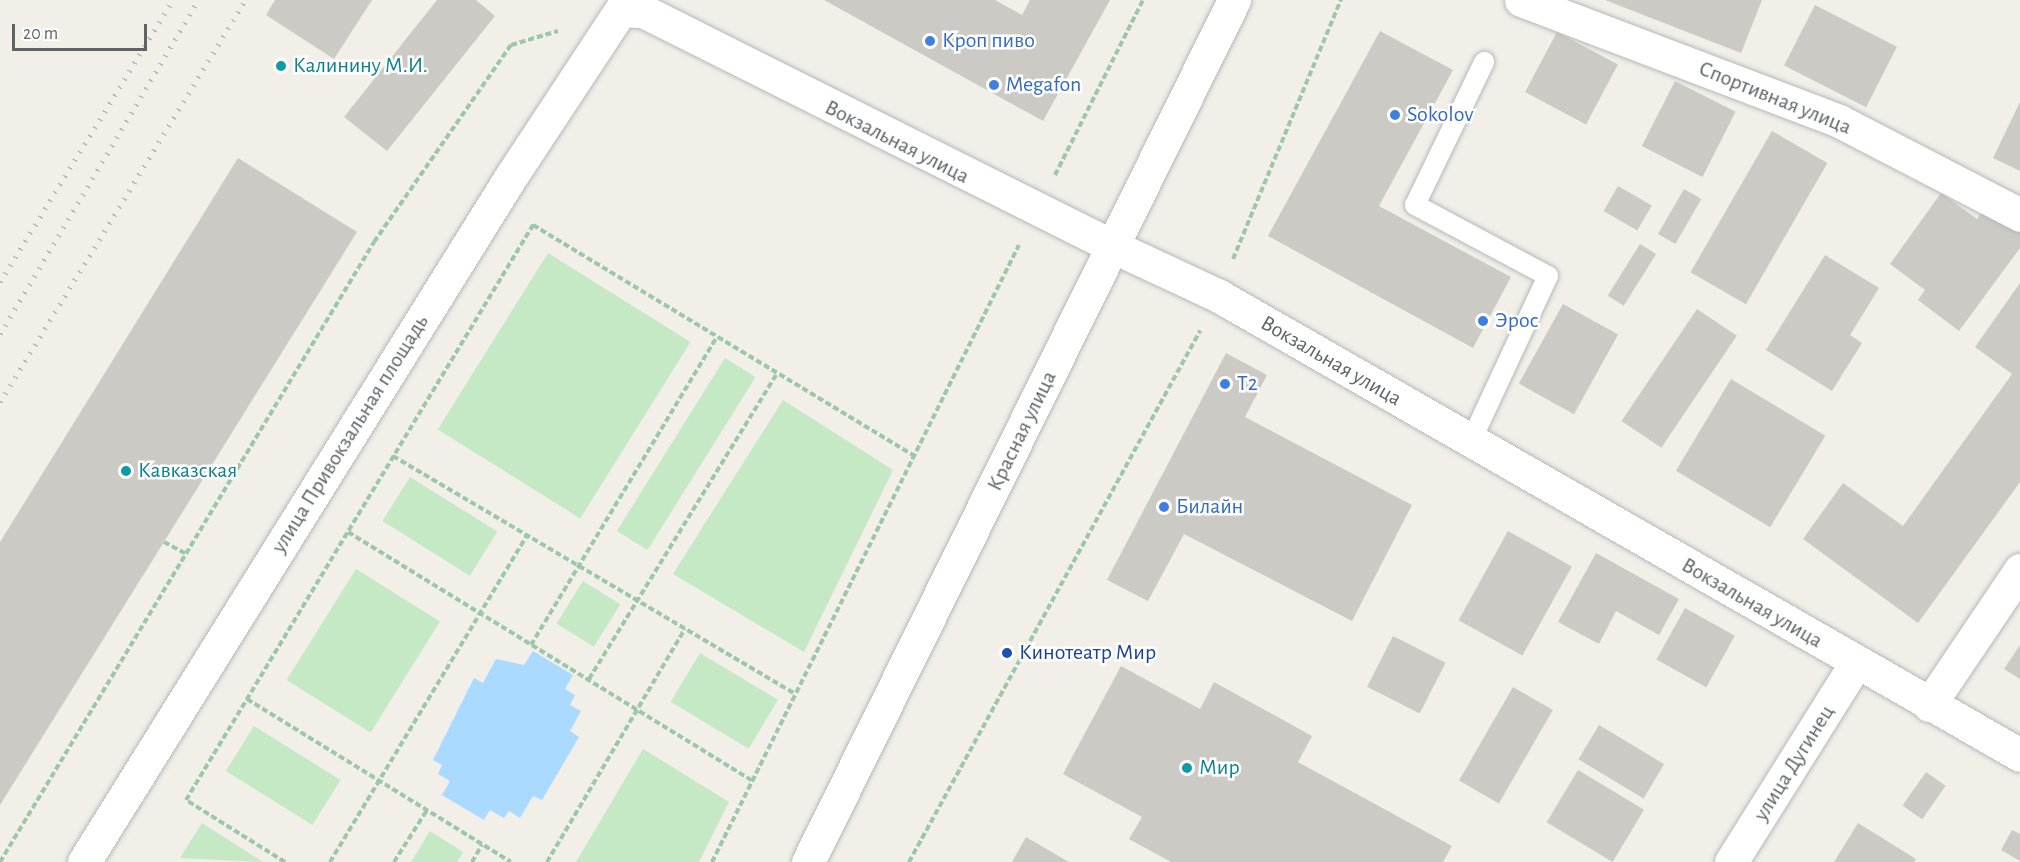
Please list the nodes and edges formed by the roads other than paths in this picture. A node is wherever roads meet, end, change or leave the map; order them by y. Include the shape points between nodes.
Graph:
1 (1234, 0) edge
2 (1521, 0) edge
3 (621, 10) joint
4 (1484, 62) dead end
5 (2020, 215) edge
6 (1114, 247) junction
7 (1471, 441) junction
8 (2020, 570) edge
9 (1856, 663) junction
10 (1929, 705) junction
11 (2020, 755) edge
12 (84, 862) edge
13 (808, 862) edge
14 (1731, 862) edge

1 - 6 street, Красная улица
2 - 5 street, Спортивная улица via 1839,121
3 - 6 street, Вокзальная улица via 643,11 1036,212
3 - 12 street, улица Привокзальная площадь via 512,175
4 - 7 lane via 1415,205 1548,276
6 - 7 street, Вокзальная улица via 1219,296
6 - 13 street, Красная улица
7 - 9 street, Вокзальная улица
8 - 10 street
9 - 10 street, Вокзальная улица
9 - 14 street, улица Дугинец
10 - 11 street, Вокзальная улица

